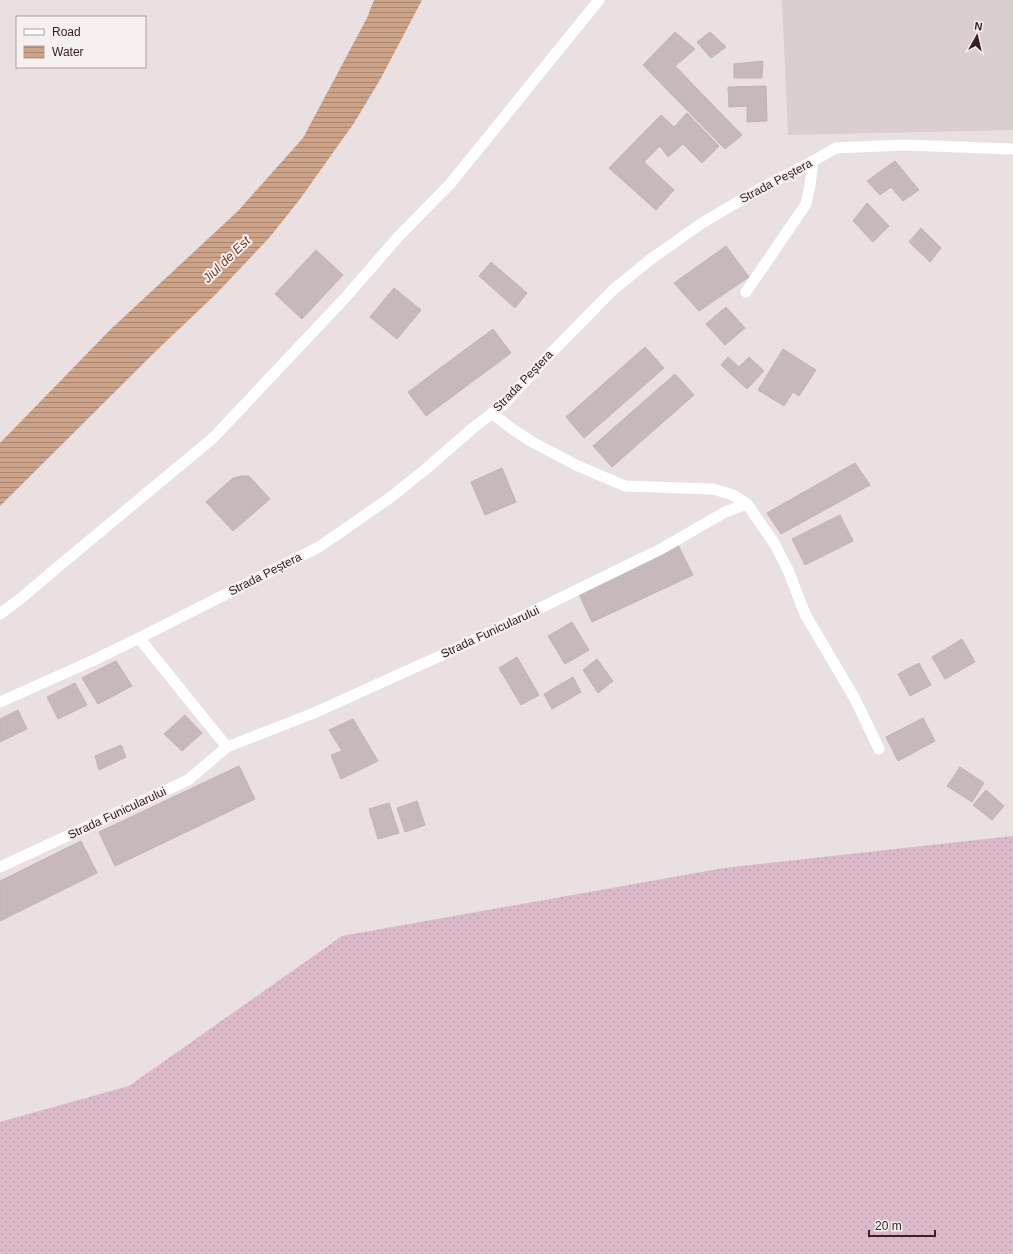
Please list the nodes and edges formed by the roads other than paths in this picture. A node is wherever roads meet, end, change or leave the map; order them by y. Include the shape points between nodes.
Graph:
1 (599, 0) edge
2 (1013, 149) edge
3 (813, 161) junction
4 (746, 292) dead end
5 (492, 413) junction
6 (747, 504) junction
7 (0, 614) edge
8 (139, 638) junction
9 (0, 702) edge
10 (227, 747) junction
11 (879, 748) dead end
12 (0, 867) edge

1 - 7 street via 450,184 213,438
2 - 3 street, Strada Peștera via 904,145 836,148
3 - 4 street via 806,204
3 - 5 street, Strada Peștera via 709,219 614,289 503,405
5 - 6 street via 534,443 625,486 713,488
5 - 8 street, Strada Peștera via 428,468 320,547
6 - 10 street, Strada Funicularului via 725,512 662,549 462,646 314,713
6 - 11 street via 774,543 788,570 805,614 855,699
8 - 9 street, Strada Peștera
8 - 10 street
10 - 12 street, Strada Funicularului via 188,780

